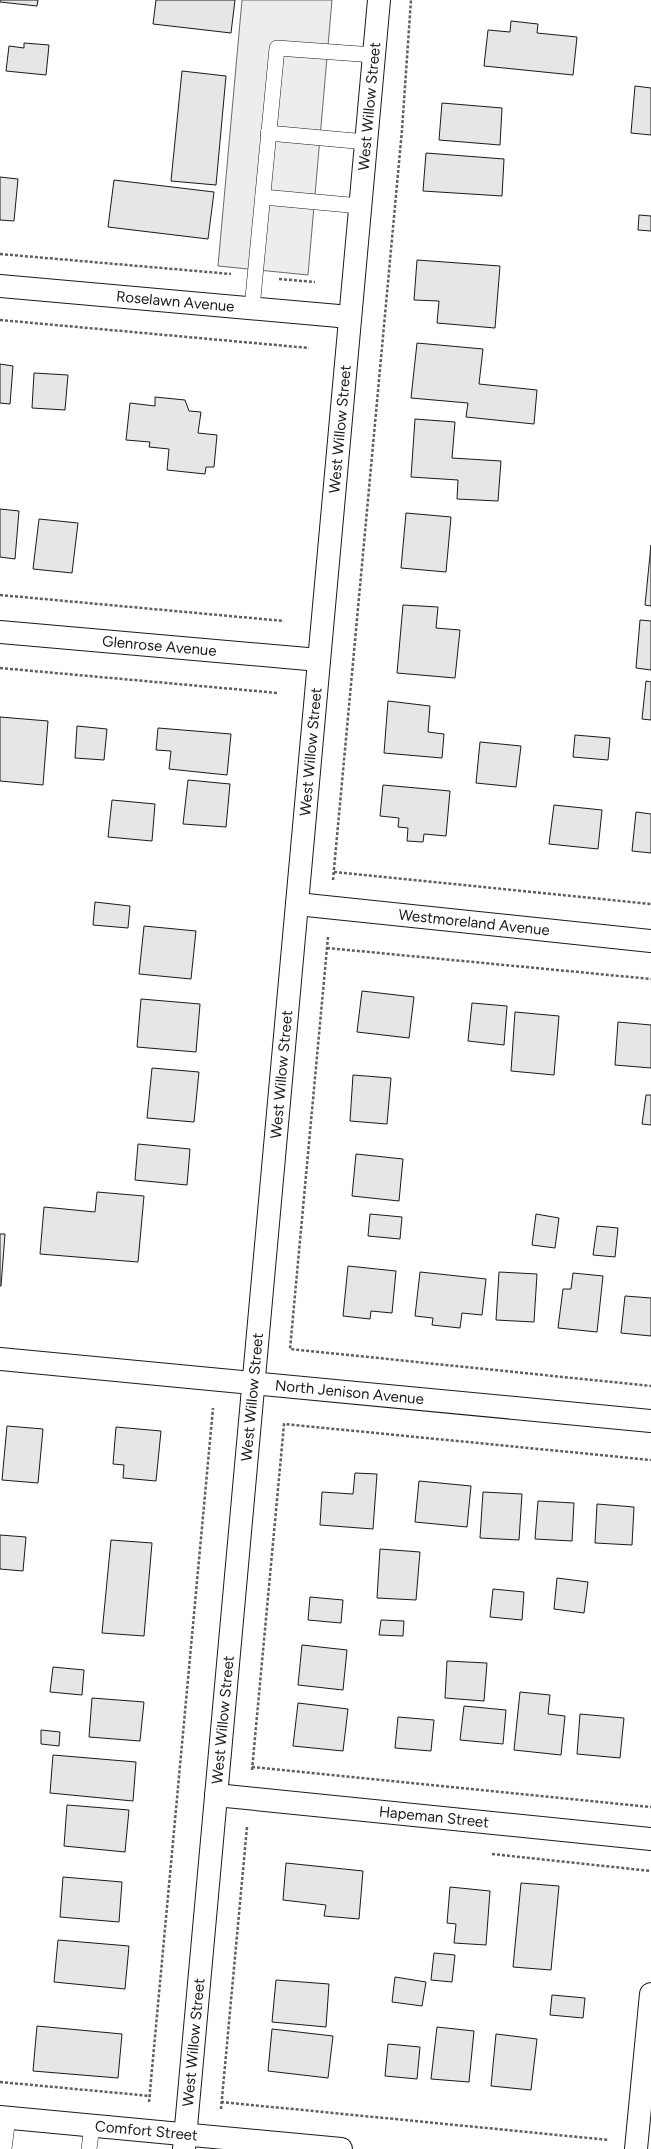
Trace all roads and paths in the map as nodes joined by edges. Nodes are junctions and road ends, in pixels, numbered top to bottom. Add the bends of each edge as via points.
1 (379, 0) edge
2 (411, 0) edge
3 (374, 55) junction
4 (268, 134) junction
5 (366, 142) junction
6 (263, 197) junction
7 (360, 206) junction
8 (0, 254) edge
9 (255, 276) junction
10 (315, 282) dead end
11 (0, 286) edge
12 (252, 308) junction
13 (350, 317) junction
14 (0, 320) edge
15 (309, 348) dead end
16 (0, 596) edge
17 (284, 621) dead end
18 (0, 632) edge
19 (319, 660) junction
20 (0, 668) edge
21 (278, 693) dead end
22 (334, 872) junction
23 (297, 904) junction
24 (651, 904) edge
25 (330, 908) junction
26 (651, 941) edge
27 (327, 948) junction
28 (651, 979) edge
29 (0, 1359) edge
30 (253, 1382) junction
31 (651, 1386) edge
32 (213, 1407) dead end
33 (651, 1420) edge
34 (284, 1424) dead end
35 (651, 1460) edge
36 (252, 1767) dead end
37 (216, 1795) junction
38 (651, 1808) edge
39 (651, 1839) edge
40 (651, 1994) edge
41 (0, 2082) edge
42 (151, 2096) junction
43 (222, 2102) dead end
44 (4, 2117) edge
45 (92, 2126) junction
46 (142, 2130) junction
47 (185, 2142) edge
48 (636, 2146) edge
49 (4, 2149) edge
50 (89, 2149) edge
51 (341, 2149) edge

1 - 3 street, West Willow Street
2 - 22 path via 402,130
3 - 4 lane via 277,48
3 - 5 street, West Willow Street
4 - 5 lane
4 - 6 lane
5 - 7 street, West Willow Street
6 - 7 lane
6 - 9 lane
7 - 13 street, West Willow Street
8 - 9 path
9 - 10 path
9 - 12 lane
11 - 12 street, Roselawn Avenue
12 - 13 street, Roselawn Avenue
13 - 19 street, West Willow Street
14 - 15 path
16 - 17 path
18 - 19 street, Glenrose Avenue
19 - 23 street, West Willow Street
20 - 21 path
22 - 24 path
22 - 25 path
23 - 25 street, Westmoreland Avenue
23 - 30 street, West Willow Street
25 - 26 street, Westmoreland Avenue
25 - 27 path
27 - 28 path
27 - 31 path via 290,1349
29 - 30 street, North Jenison Avenue
30 - 33 street, North Jenison Avenue
30 - 37 street, West Willow Street
32 - 42 path
34 - 35 path
36 - 38 path
37 - 39 street, Hapeman Street
37 - 47 street, West Willow Street
40 - 48 street
41 - 42 path
42 - 46 path
43 - 48 path
44 - 45 street, Comfort Street
44 - 49 lane
45 - 46 street, Comfort Street
45 - 50 lane
46 - 47 street, Comfort Street
47 - 51 street, Comfort Street

